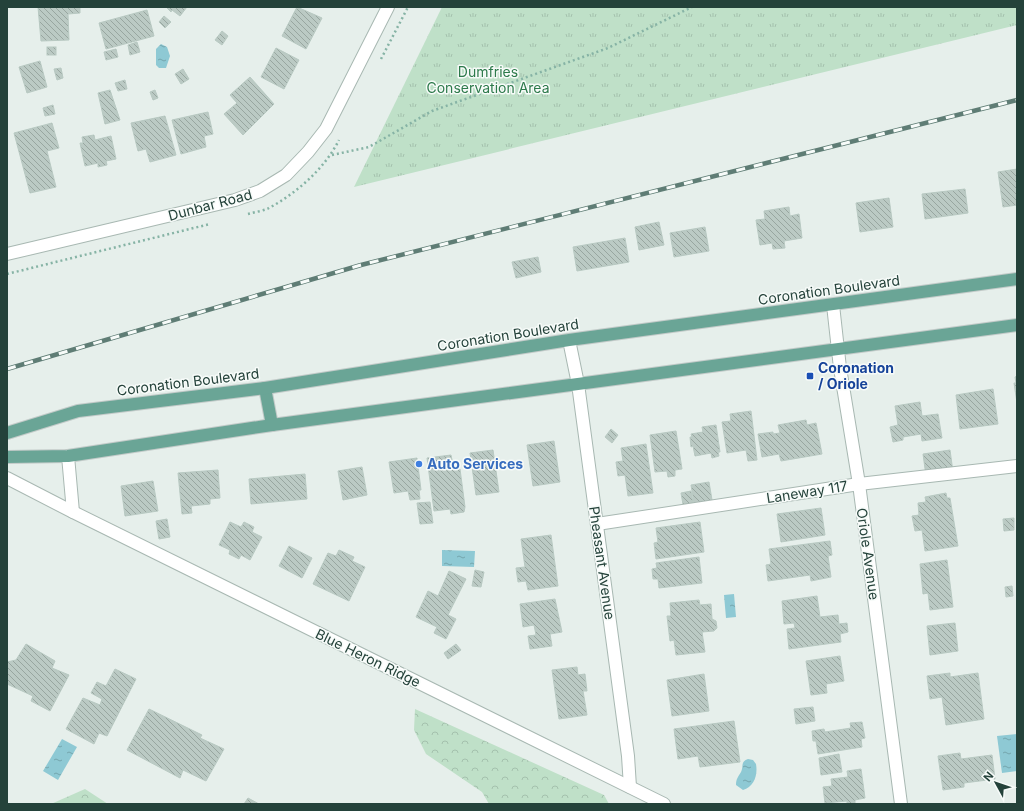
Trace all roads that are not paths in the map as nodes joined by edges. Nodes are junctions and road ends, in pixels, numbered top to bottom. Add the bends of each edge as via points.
1 (388, 7) edge
2 (7, 254) edge
3 (1017, 279) edge
4 (834, 305) junction
5 (1017, 325) edge
6 (569, 340) junction
7 (837, 349) junction
8 (578, 384) junction
9 (265, 388) junction
10 (272, 425) junction
11 (7, 433) edge
12 (68, 456) junction
13 (7, 457) edge
14 (1017, 466) edge
15 (7, 478) edge
16 (859, 484) junction
17 (73, 512) junction
18 (597, 524) junction
19 (630, 787) junction
20 (664, 804) edge
21 (901, 804) edge

1 - 2 street, Dunbar Road via 326,129 286,175 260,191 235,200
3 - 4 main road, Coronation Boulevard
4 - 6 main road, Coronation Boulevard
4 - 7 street, Oriole Avenue
5 - 7 main road
6 - 8 street, Pheasant Avenue
6 - 9 main road, Coronation Boulevard
7 - 8 main road
7 - 16 street, Oriole Avenue
8 - 10 main road
8 - 18 street, Pheasant Avenue
9 - 10 main road
9 - 11 main road, Coronation Boulevard via 78,411
10 - 12 main road
12 - 13 main road
12 - 17 street
14 - 16 street, Laneway 117
15 - 17 street, Blue Heron Ridge
16 - 18 street, Laneway 117
16 - 21 street, Oriole Avenue
17 - 19 street, Blue Heron Ridge
18 - 19 street, Pheasant Avenue
19 - 20 street, Blue Heron Ridge

